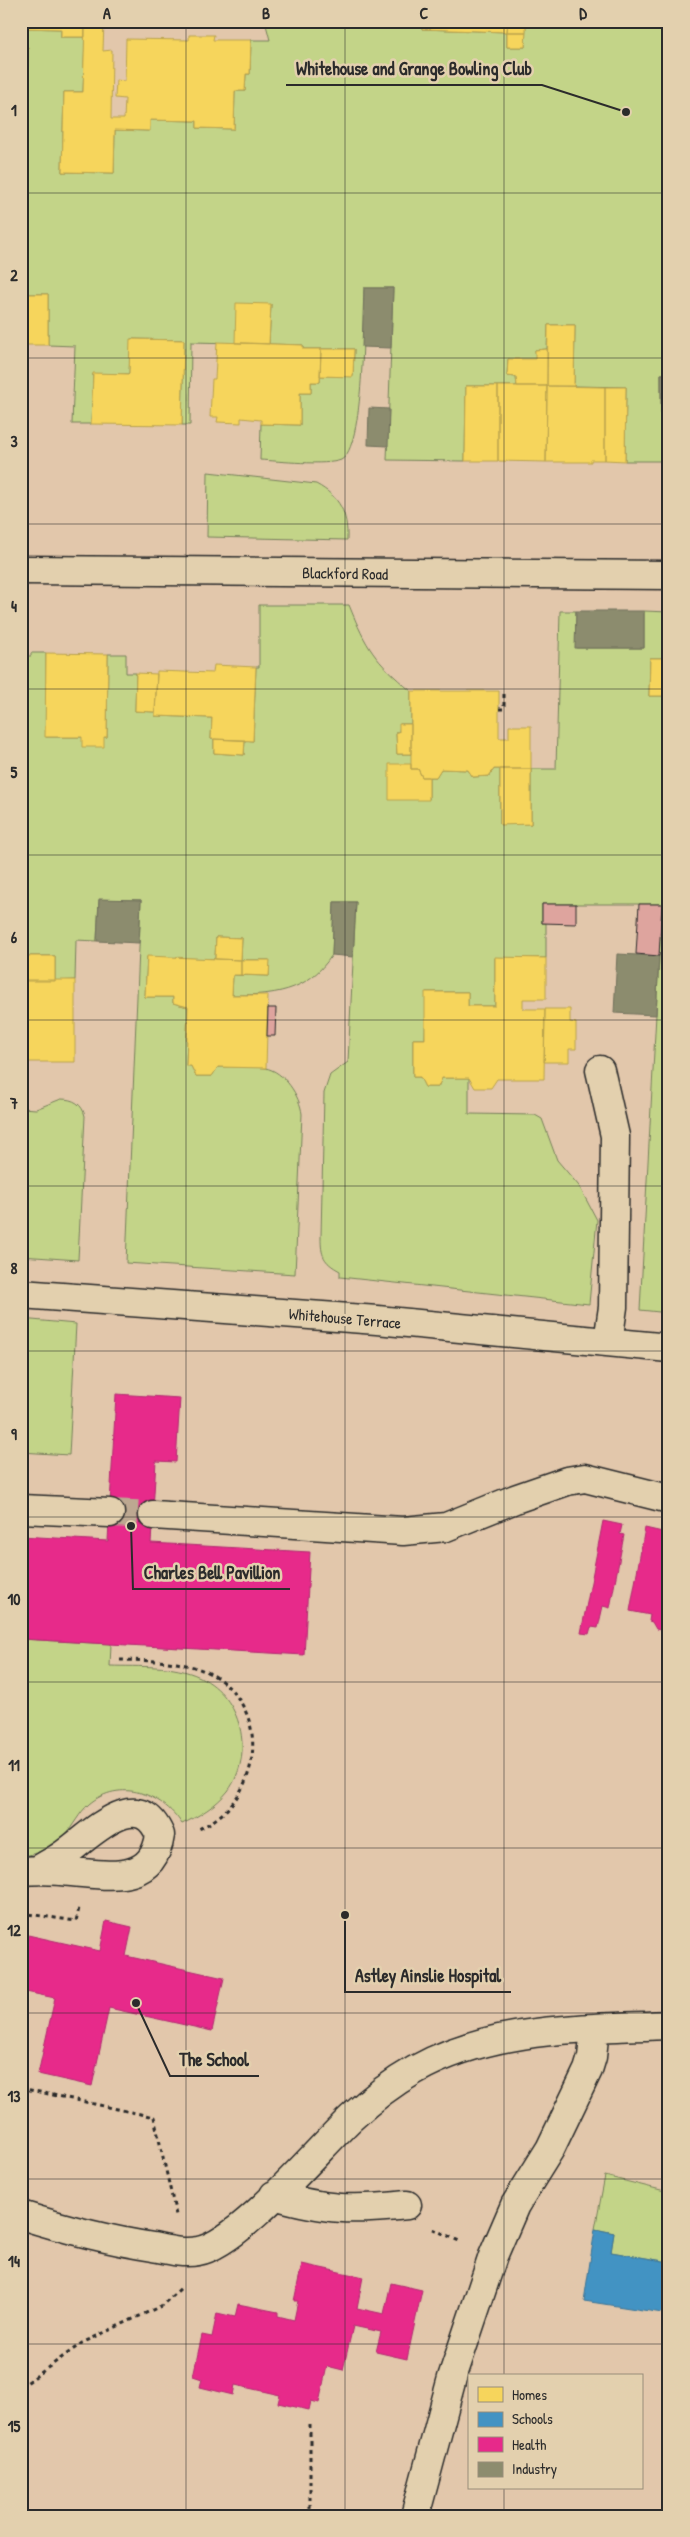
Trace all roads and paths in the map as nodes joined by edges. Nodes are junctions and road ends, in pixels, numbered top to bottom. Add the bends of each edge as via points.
1 (21, 570) edge
2 (669, 575) edge
3 (504, 690) dead end
4 (499, 709) dead end
5 (600, 1070) dead end
6 (21, 1294) edge
7 (608, 1342) junction
8 (669, 1348) edge
9 (669, 1499) edge
10 (21, 1509) edge
11 (110, 1513) tunnel mouth
12 (152, 1515) tunnel mouth
13 (120, 1660) dead end
14 (160, 1835) junction
15 (29, 1870) edge
16 (669, 2025) edge
17 (595, 2028) junction
18 (21, 2088) edge
19 (274, 2195) junction
20 (407, 2205) joint
21 (21, 2215) edge
22 (185, 2252) junction
23 (493, 2256) junction
24 (21, 2387) edge
25 (310, 2423) dead end
26 (310, 2516) edge
27 (416, 2516) edge

1 - 2 street, Blackford Road
3 - 4 path via 504,709
5 - 7 street via 615,1136 613,1307
6 - 7 street, Whitehouse Terrace via 377,1320
7 - 8 street, Whitehouse Terrace
9 - 12 street via 585,1478 515,1499 446,1527 403,1531
10 - 11 street
13 - 14 path via 188,1664 210,1674 234,1694 249,1719 253,1734 254,1754 249,1773 232,1804 205,1826
14 - 15 street via 151,1859 128,1874 110,1876
14 - 15 street via 142,1815 126,1813 105,1822 64,1855
16 - 17 street
17 - 19 street via 497,2038 467,2047 415,2070 351,2117
17 - 23 street via 588,2070 550,2149 515,2205
18 - 22 path via 154,2117
19 - 20 street via 329,2209
19 - 22 street via 217,2244
20 - 23 path via 428,2225
21 - 22 street via 120,2242
22 - 24 path via 187,2277 184,2285 161,2306 82,2343
23 - 27 street via 452,2378
25 - 26 path

